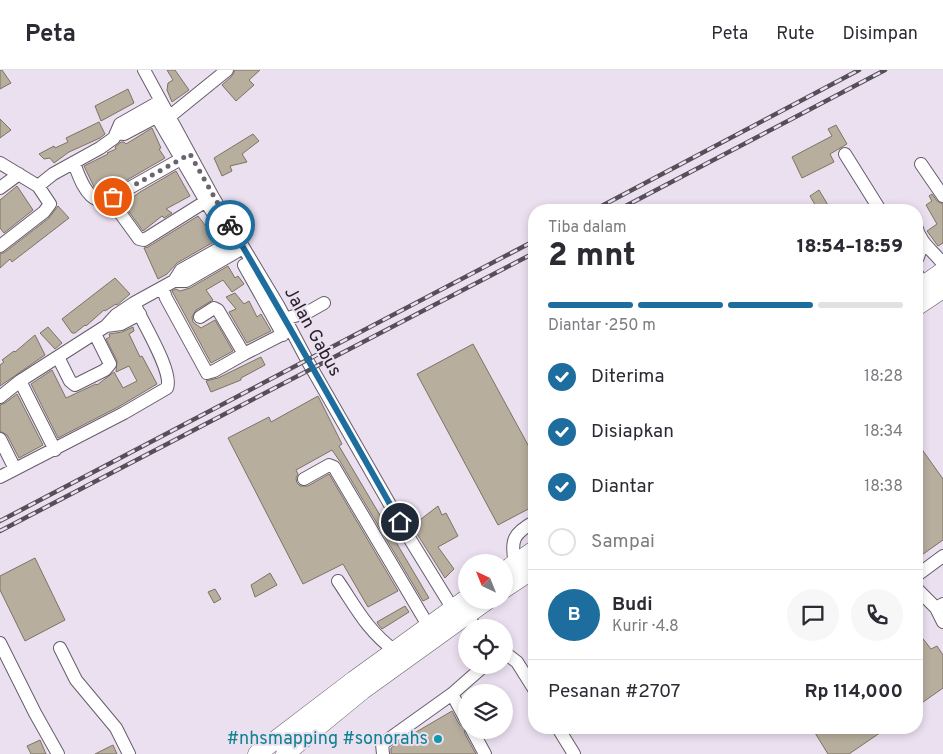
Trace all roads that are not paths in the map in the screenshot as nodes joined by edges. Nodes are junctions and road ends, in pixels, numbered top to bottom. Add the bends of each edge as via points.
1 (144, 70) edge
2 (227, 70) edge
3 (155, 108) junction
4 (169, 117) junction
5 (844, 154) dead end
6 (186, 157) junction
7 (0, 163) edge
8 (74, 163) junction
9 (921, 164) dead end
10 (19, 174) junction
11 (45, 180) junction
12 (0, 188) edge
13 (943, 196) edge
14 (110, 199) junction
15 (209, 199) junction
16 (876, 204) edge
17 (923, 241) edge
18 (237, 245) junction
19 (0, 246) edge
20 (943, 264) edge
21 (943, 271) edge
22 (926, 287) edge
23 (162, 289) junction
24 (324, 303) dead end
25 (137, 309) junction
26 (200, 317) dead end
27 (287, 328) junction
28 (95, 334) junction
29 (244, 354) junction
30 (58, 356) junction
31 (20, 382) junction
32 (0, 397) edge
33 (0, 439) edge
34 (55, 450) junction
35 (15, 469) junction
36 (0, 477) edge
37 (304, 479) dead end
38 (528, 526) edge
39 (511, 554) edge
40 (528, 554) edge
41 (943, 556) edge
42 (513, 565) edge
43 (923, 571) edge
44 (528, 573) edge
45 (338, 581) dead end
46 (513, 583) edge
47 (923, 593) edge
48 (939, 606) edge
49 (464, 614) edge
50 (943, 622) edge
51 (429, 627) junction
52 (0, 643) edge
53 (60, 648) dead end
54 (395, 651) junction
55 (513, 660) edge
56 (475, 674) edge
57 (528, 680) edge
58 (359, 685) junction
59 (452, 694) junction
60 (337, 702) junction
61 (458, 705) edge
62 (562, 734) edge
63 (477, 739) edge
64 (58, 754) edge
65 (129, 754) edge
66 (257, 754) edge
67 (285, 754) edge
68 (383, 754) edge
69 (485, 754) edge
70 (574, 754) edge

1 - 3 street
2 - 4 street
3 - 4 street
3 - 6 street
3 - 8 street via 124,134 116,133 114,138
4 - 6 street
5 - 16 street
6 - 14 street
6 - 15 street, Jalan Gabus
7 - 10 street
8 - 11 street
8 - 14 street via 94,198 100,201
9 - 13 street
10 - 11 street
10 - 12 street
11 - 19 street via 49,208
14 - 15 street via 139,239 144,240
15 - 18 street, Jalan Gabus
17 - 20 street
18 - 23 street via 186,280 174,281
18 - 27 street, Jalan Gabus
21 - 22 highway
23 - 25 street via 148,296
23 - 29 street via 207,373
24 - 27 street
25 - 28 street via 116,315
25 - 34 street via 159,353 169,380 167,388
26 - 29 street via 214,308 218,310
27 - 29 street
27 - 49 street, Jalan Gabus via 408,536
28 - 30 street
28 - 30 street via 110,364 105,370 75,385
30 - 31 street
31 - 32 street
31 - 34 street
33 - 35 street
34 - 35 street
35 - 36 street
37 - 51 street via 328,465 334,467
38 - 39 street via 515,538
40 - 42 highway
41 - 43 street
44 - 46 highway
45 - 54 street via 368,627
47 - 48 street
48 - 50 street
49 - 51 highway
49 - 58 highway
51 - 54 highway
52 - 64 street
53 - 65 street via 76,680 116,728
54 - 58 highway
55 - 57 street
56 - 59 street
58 - 60 highway
59 - 61 street
59 - 68 street via 382,744
60 - 66 highway
60 - 67 highway
62 - 70 street
63 - 69 street

